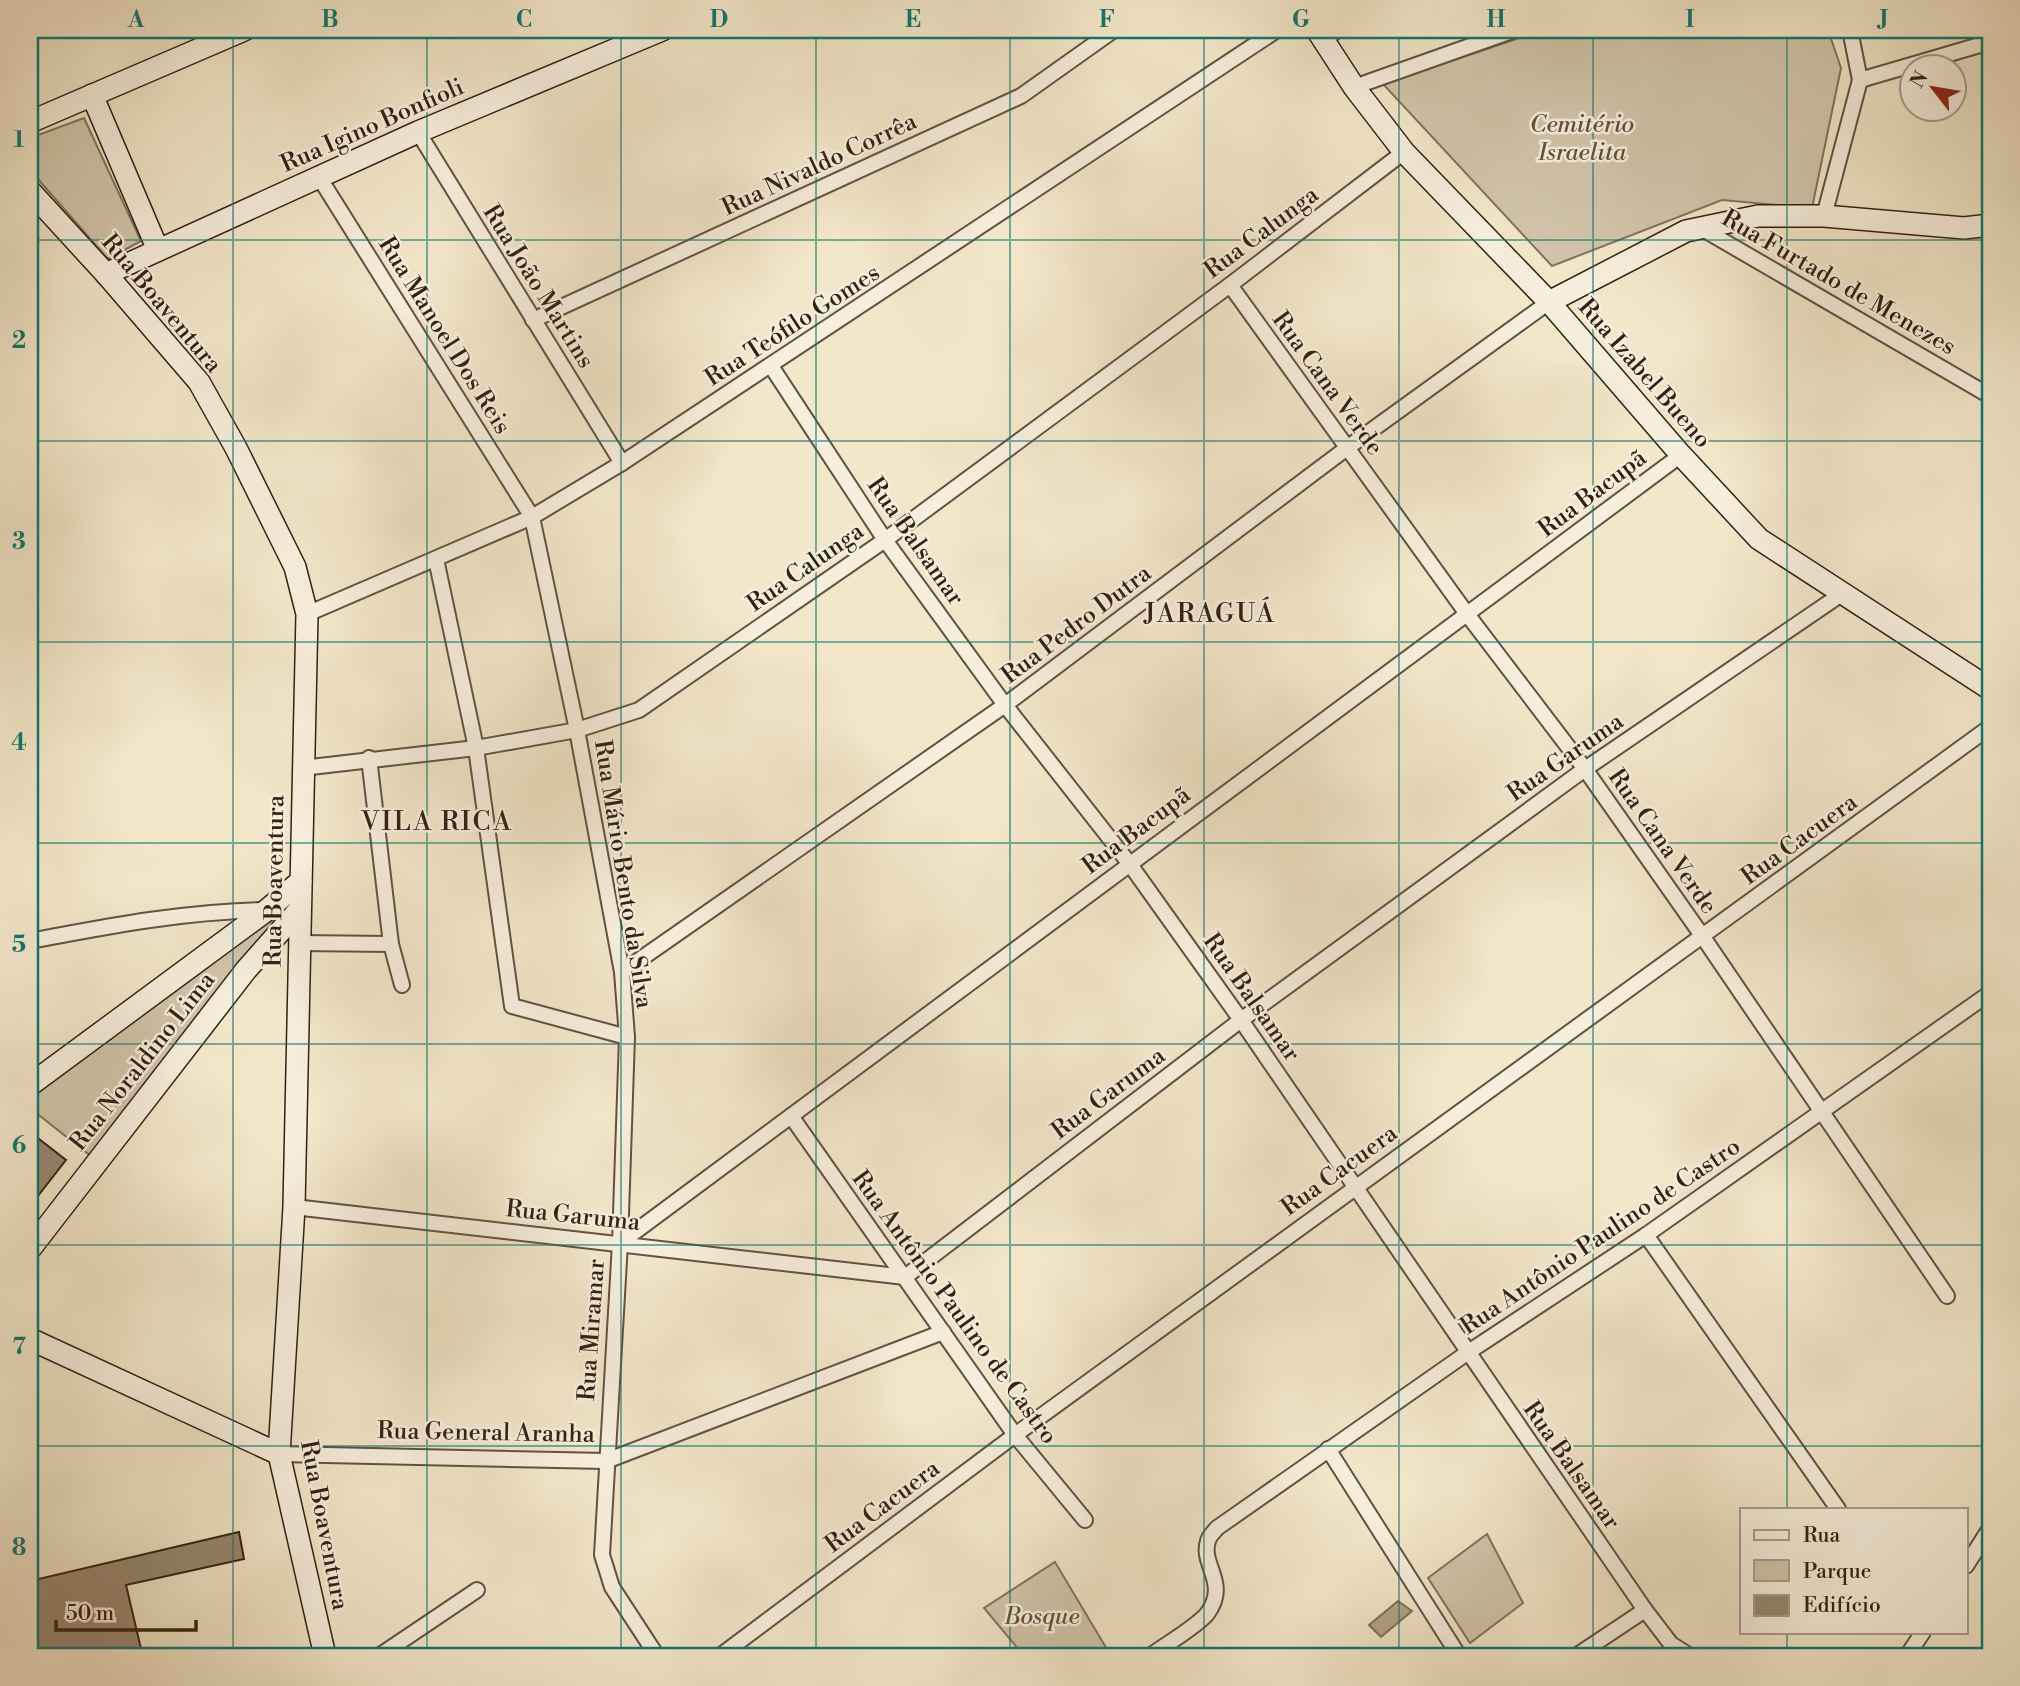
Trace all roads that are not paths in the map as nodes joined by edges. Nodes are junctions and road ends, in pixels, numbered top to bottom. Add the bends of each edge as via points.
1 (244, 30) edge
2 (662, 30) edge
3 (1114, 30) edge
4 (1277, 30) edge
5 (1515, 30) edge
6 (1850, 30) edge
7 (1326, 34) edge
8 (1990, 42) edge
9 (1860, 80) junction
10 (1354, 88) junction
11 (92, 95) junction
12 (30, 122) edge
13 (418, 132) junction
14 (1404, 152) junction
15 (319, 177) junction
16 (30, 191) edge
17 (1824, 216) junction
18 (1990, 225) edge
19 (1701, 228) junction
20 (158, 250) junction
21 (106, 274) junction
22 (1230, 285) junction
23 (1549, 302) junction
24 (533, 320) junction
25 (771, 366) junction
26 (1990, 396) edge
27 (1347, 448) junction
28 (1681, 455) junction
29 (622, 463) junction
30 (531, 517) junction
31 (885, 540) junction
32 (436, 559) junction
33 (1843, 593) junction
34 (307, 614) junction
35 (1467, 614) junction
36 (1990, 689) edge
37 (1005, 705) junction
38 (1990, 727) edge
39 (577, 730) junction
40 (476, 748) junction
41 (369, 758) junction
42 (302, 768) junction
43 (1585, 769) junction
44 (1129, 863) junction
45 (301, 881) junction
46 (300, 909) junction
47 (267, 910) junction
48 (1703, 937) junction
49 (30, 941) edge
50 (299, 943) junction
51 (391, 944) junction
52 (622, 972) junction
53 (402, 985) dead end
54 (1990, 993) edge
55 (1241, 1020) junction
56 (627, 1037) junction
57 (30, 1085) edge
58 (1821, 1113) junction
59 (792, 1116) junction
60 (1354, 1187) junction
61 (293, 1207) junction
62 (1646, 1235) junction
63 (620, 1243) junction
64 (30, 1249) edge
65 (905, 1277) junction
66 (1947, 1296) dead end
67 (943, 1332) junction
68 (30, 1339) edge
69 (1467, 1353) junction
70 (1015, 1434) junction
71 (1328, 1448) junction
72 (279, 1454) junction
73 (606, 1461) junction
74 (1837, 1508) edge
75 (1085, 1520) dead end
76 (1990, 1528) edge
77 (1968, 1563) edge
78 (477, 1590) dead end
79 (1645, 1610) junction
80 (1922, 1634) edge
81 (323, 1655) edge
82 (379, 1656) edge
83 (657, 1656) edge
84 (720, 1656) edge
85 (1150, 1656) edge
86 (1459, 1656) edge
87 (1576, 1656) edge
88 (1690, 1656) edge
89 (1907, 1656) edge

1 - 11 street
2 - 13 street, Rua Igino Bonfioli
3 - 24 street, Rua Nivaldo Corrêa via 1021,96
4 - 25 street, Rua Teófilo Gomes
5 - 10 street
6 - 9 street
7 - 10 street, Rua Izabel Bueno
8 - 9 street
9 - 17 street
10 - 14 street, Rua Izabel Bueno
11 - 12 street
11 - 20 street
13 - 15 street, Rua Igino Bonfioli
13 - 24 street, Rua João Martins
14 - 22 street, Rua Calunga
14 - 23 street, Rua Izabel Bueno
15 - 20 street, Rua Igino Bonfioli
15 - 30 street, Rua Manoel Dos Reis
16 - 21 street, Rua Boaventura
17 - 18 street via 1964,228
17 - 19 street via 1758,216
19 - 23 street via 1686,231
19 - 26 street, Rua Furtado de Menezes
20 - 21 street, Rua Igino Bonfioli
21 - 34 street, Rua Boaventura via 199,383 295,567
22 - 27 street, Rua Cana Verde
22 - 31 street, Rua Calunga
23 - 27 street, Rua Pedro Dutra
23 - 28 street, Rua Izabel Bueno
24 - 29 street, Rua João Martins
25 - 29 street, Rua Teófilo Gomes
25 - 31 street, Rua Balsamar
27 - 35 street, Rua Cana Verde
27 - 37 street, Rua Pedro Dutra
28 - 33 street, Rua Izabel Bueno via 1759,539
28 - 35 street, Rua Bacupã
29 - 30 street, Rua Teófilo Gomes
30 - 32 street, Rua Teófilo Gomes
30 - 39 street, Rua Mário Bento da Silva
31 - 37 street, Rua Balsamar
31 - 39 street, Rua Calunga via 639,710
32 - 34 street, Rua Teófilo Gomes
32 - 40 street
33 - 36 street, Rua Izabel Bueno
33 - 43 street, Rua Garuma
34 - 42 street, Rua Boaventura
35 - 43 street, Rua Cana Verde
35 - 44 street, Rua Bacupã
37 - 44 street, Rua Balsamar
37 - 52 street, Rua Pedro Dutra
38 - 48 street, Rua Cacuera
39 - 40 street, Rua Calunga
39 - 52 street, Rua Mário Bento da Silva
40 - 41 street, Rua Calunga
40 - 56 street via 512,1006
41 - 42 street, Rua Calunga
41 - 51 street
42 - 45 street, Rua Boaventura
43 - 48 street, Rua Cana Verde
43 - 55 street, Rua Garuma
44 - 55 street, Rua Balsamar
44 - 59 street, Rua Bacupã
45 - 46 street, Rua Boaventura
45 - 47 street
46 - 47 street
46 - 50 street, Rua Boaventura
46 - 64 street, Rua Noraldino Lima via 246,970
47 - 49 street via 150,919
47 - 57 street
48 - 58 street, Rua Cana Verde
48 - 60 street, Rua Cacuera
50 - 51 street
50 - 61 street, Rua Boaventura
51 - 53 street
52 - 56 street, Rua Mário Bento da Silva
54 - 58 street, Rua Antônio Paulino de Castro
55 - 60 street, Rua Balsamar
55 - 65 street, Rua Garuma
56 - 63 street, Rua Mário Bento da Silva
58 - 62 street, Rua Antônio Paulino de Castro
58 - 66 street, Rua Cana Verde
59 - 63 street, Rua Bacupã
59 - 65 street, Rua Antônio Paulino de Castro
60 - 69 street, Rua Balsamar
60 - 70 street, Rua Cacuera
61 - 63 street, Rua Garuma
61 - 72 street, Rua Boaventura
62 - 69 street, Rua Antônio Paulino de Castro
62 - 74 street
63 - 65 street, Rua Garuma
63 - 73 street, Rua Miramar
65 - 67 street, Rua Antônio Paulino de Castro
67 - 70 street, Rua Antônio Paulino de Castro
67 - 73 street, Rua General Aranha
68 - 72 street, Rua General Aranha
69 - 71 street, Rua Antônio Paulino de Castro
69 - 79 street, Rua Balsamar
70 - 75 street, Rua Antônio Paulino de Castro
70 - 84 street, Rua Cacuera
71 - 85 street, Rua Antônio Paulino de Castro via 1217,1528 1208,1540 1207,1552 1216,1580 1215,1597 1206,1614
71 - 86 street
72 - 73 street, Rua General Aranha
72 - 81 street, Rua Boaventura
73 - 83 street, Rua Miramar via 602,1555 612,1587
76 - 77 street
78 - 82 street
79 - 87 street
79 - 88 street, Rua Balsamar via 1671,1644
80 - 89 street

